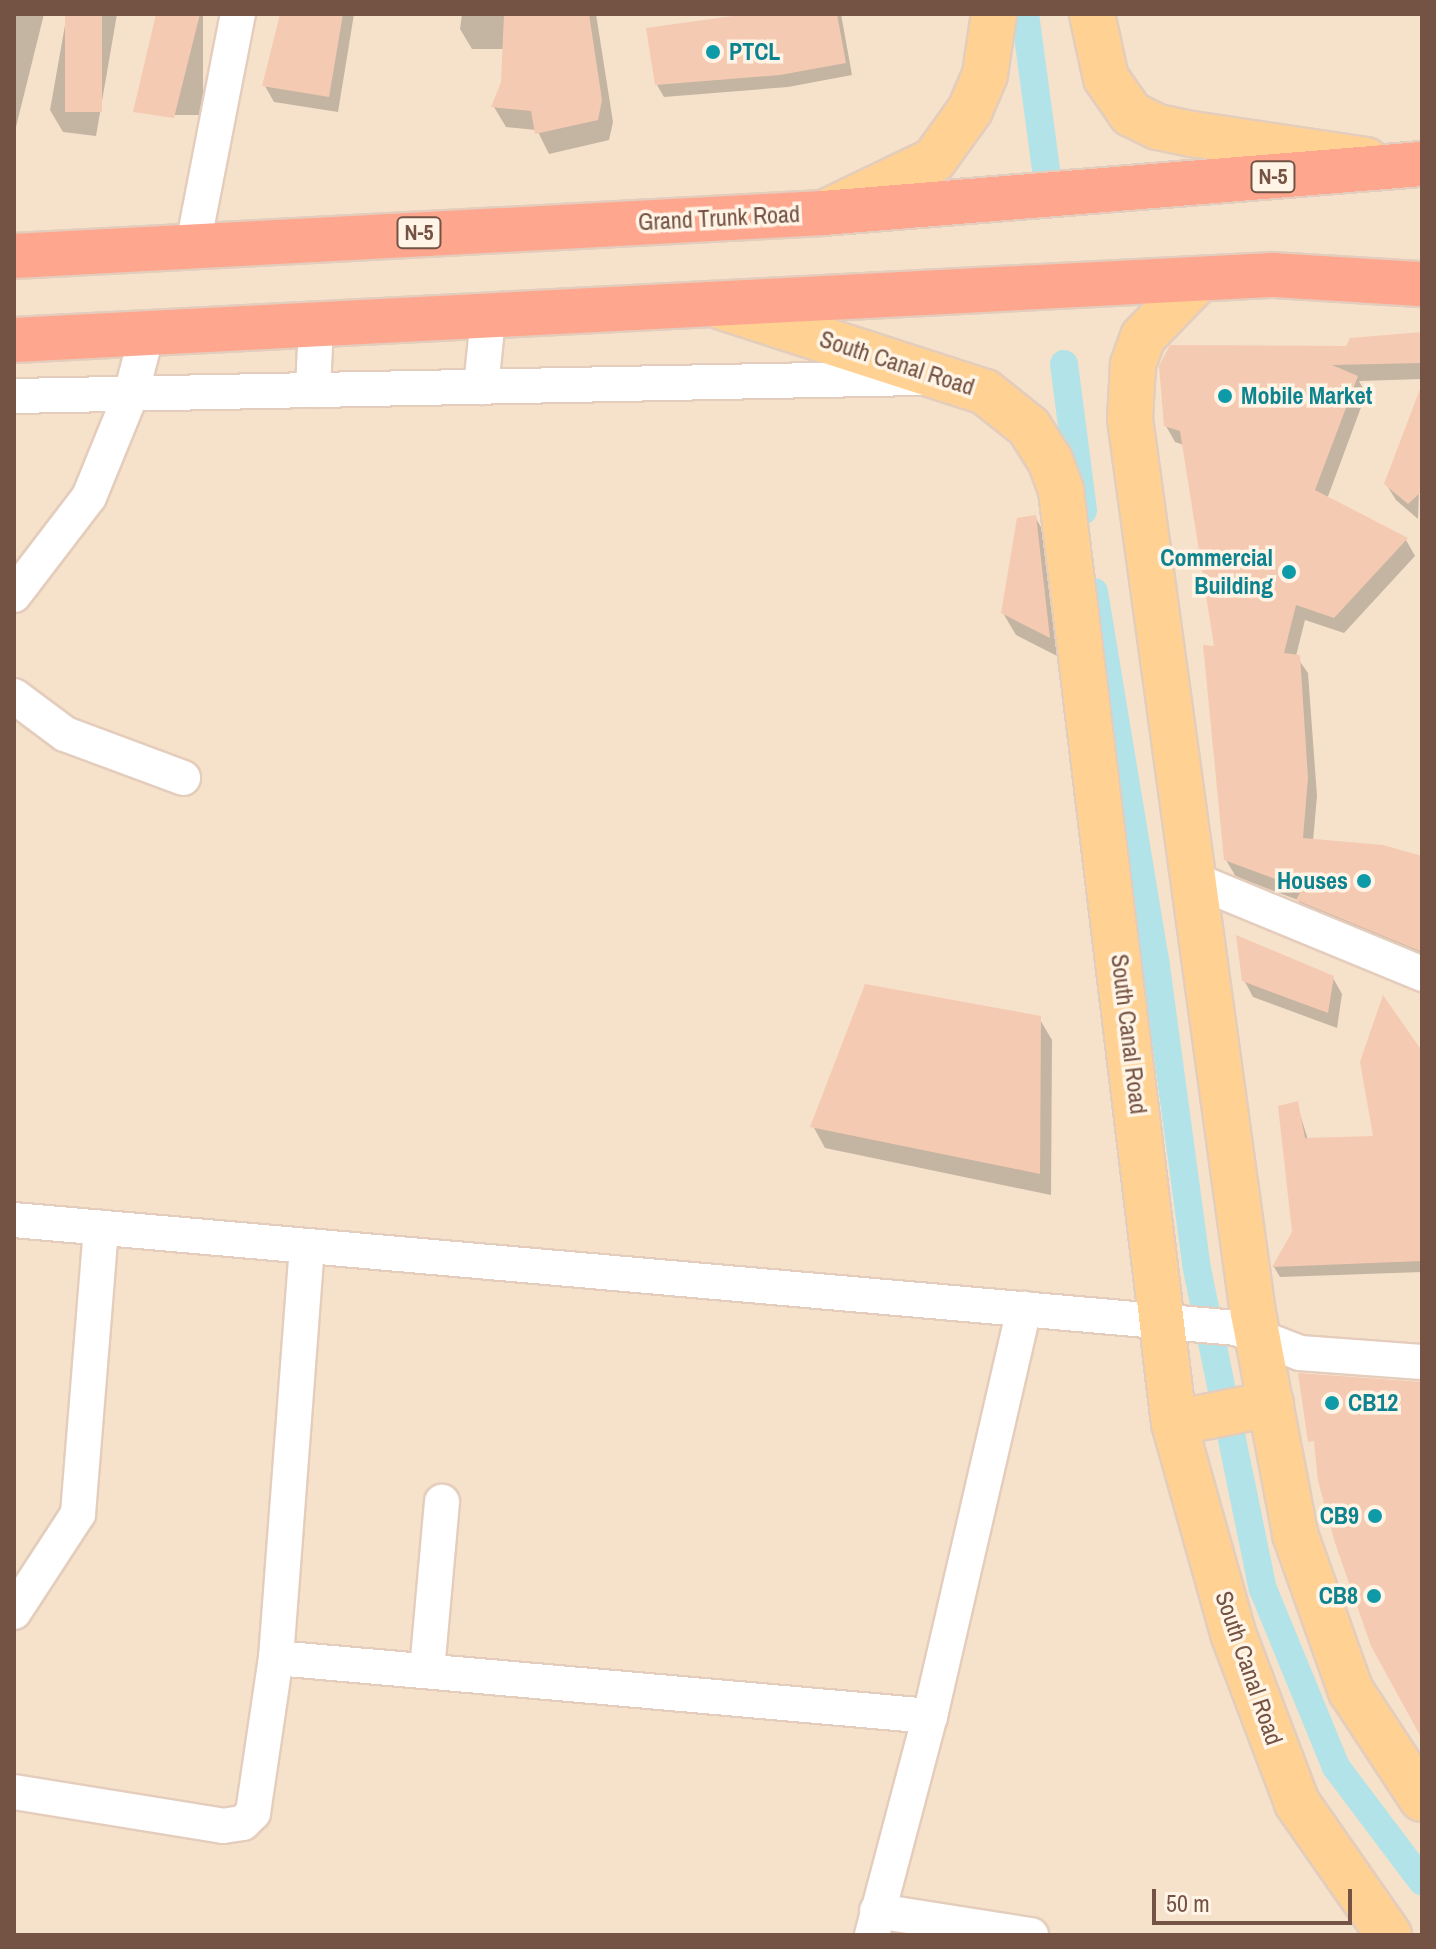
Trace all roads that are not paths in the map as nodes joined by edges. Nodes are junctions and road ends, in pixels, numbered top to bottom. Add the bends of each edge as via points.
1 (238, 14) edge
2 (994, 14) edge
3 (1092, 14) edge
4 (1414, 165) edge
5 (823, 213) junction
6 (193, 245) junction
7 (14, 256) edge
8 (1422, 284) edge
9 (1183, 294) junction
10 (722, 307) junction
11 (488, 318) junction
12 (316, 324) junction
13 (148, 329) junction
14 (14, 340) edge
15 (949, 378) junction
16 (481, 387) junction
17 (313, 390) junction
18 (131, 394) junction
19 (14, 396) edge
20 (14, 595) edge
21 (14, 696) edge
22 (183, 778) dead end
23 (1192, 879) junction
24 (1422, 974) edge
25 (14, 1220) edge
26 (101, 1228) junction
27 (307, 1247) junction
28 (1024, 1309) junction
29 (1164, 1323) junction
30 (1246, 1331) junction
31 (1422, 1362) edge
32 (1268, 1405) junction
33 (1177, 1423) junction
34 (442, 1502) dead end
35 (14, 1612) edge
36 (276, 1658) junction
37 (427, 1670) junction
38 (930, 1716) junction
39 (14, 1792) edge
40 (1422, 1799) edge
41 (874, 1923) edge
42 (1031, 1935) edge
43 (1389, 1935) edge

1 - 6 street
2 - 5 main road via 985,74 970,110 934,160
3 - 4 main road via 1099,55 1116,97 1131,114 1158,127
4 - 5 highway, Grand Trunk Road / N-5
5 - 6 highway, Grand Trunk Road / N-5
6 - 7 highway, Grand Trunk Road / N-5
8 - 9 highway via 1273,275
9 - 10 highway via 1123,284
9 - 23 main road via 1143,337 1133,365 1130,419
10 - 11 highway
10 - 15 main road, South Canal Road
11 - 12 highway
11 - 16 street
12 - 13 highway
12 - 17 street
13 - 14 highway
13 - 18 street
15 - 16 street
15 - 29 main road, South Canal Road via 985,392 1029,427 1050,460 1061,491
16 - 17 street
17 - 18 street
18 - 19 street
18 - 20 street via 89,497
21 - 22 street via 65,734
23 - 24 street
23 - 30 main road
25 - 26 street
26 - 27 street
26 - 35 street via 78,1514
27 - 28 street
27 - 36 street
28 - 29 street
28 - 38 street
29 - 30 street
29 - 33 main road, South Canal Road
30 - 31 street via 1300,1353
30 - 32 main road
32 - 33 main road
32 - 40 main road via 1295,1534 1351,1691
33 - 43 main road, South Canal Road via 1234,1636 1297,1803
34 - 37 street
36 - 37 street
36 - 39 street via 259,1802 243,1823 223,1826
37 - 38 street
38 - 41 street
41 - 42 street

